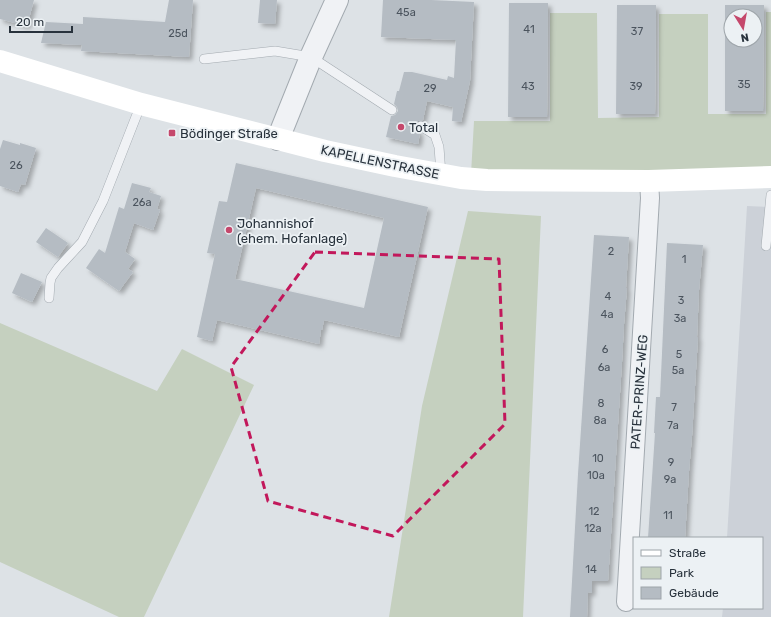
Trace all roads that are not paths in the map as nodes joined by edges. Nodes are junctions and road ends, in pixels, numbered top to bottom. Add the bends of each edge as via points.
1 (337, 0) edge
2 (311, 57) junction
3 (204, 59) dead end
4 (0, 61) edge
5 (141, 104) junction
6 (392, 110) dead end
7 (421, 126) dead end
8 (278, 139) junction
9 (441, 174) junction
10 (771, 178) edge
11 (649, 181) junction
12 (771, 195) edge
13 (766, 246) dead end
14 (49, 298) dead end
15 (626, 602) dead end

1 - 2 street
2 - 3 lane via 275,51
2 - 6 lane
2 - 8 street
4 - 5 main road, KAPELLENSTRASSE
5 - 8 main road, KAPELLENSTRASSE
5 - 14 lane via 103,200 82,242 51,278
7 - 9 lane via 435,135 439,147
8 - 9 main road, KAPELLENSTRASSE
9 - 11 main road, KAPELLENSTRASSE via 488,180
10 - 11 main road, KAPELLENSTRASSE
11 - 15 street, PATER-PRINZ-WEG
12 - 13 lane

